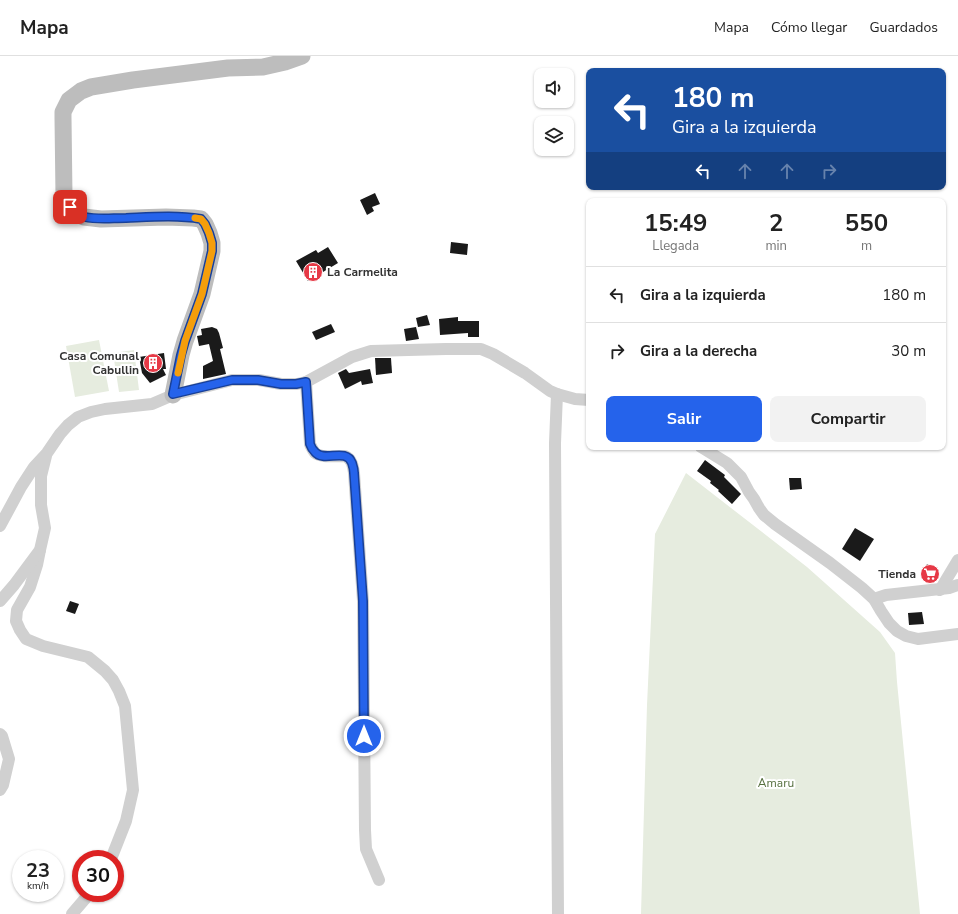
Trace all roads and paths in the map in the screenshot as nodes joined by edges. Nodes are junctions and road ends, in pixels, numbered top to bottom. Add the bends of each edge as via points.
1 (302, 56) edge
2 (306, 382) junction
3 (173, 394) junction
4 (557, 394) junction
5 (586, 400) edge
6 (706, 450) edge
7 (47, 453) junction
8 (0, 526) edge
9 (40, 550) junction
10 (958, 560) edge
11 (958, 585) edge
12 (940, 590) junction
13 (874, 599) junction
14 (0, 601) edge
15 (958, 634) edge
16 (0, 734) edge
17 (0, 790) edge
18 (115, 850) edge
19 (379, 880) dead end
20 (82, 902) edge
21 (72, 914) edge
22 (558, 914) edge

1 - 3 street via 263,66 228,68 90,87 69,100 63,112 64,196 75,213 101,219 201,219 209,233 212,251 207,276 185,341
2 - 3 street via 281,384 258,380 232,380
2 - 4 street via 352,356 371,351 481,349 507,362
2 - 19 street via 310,444 313,450 320,455 345,456 352,464 354,473 363,601 366,849
3 - 7 street via 152,404 104,409 78,418 60,434
4 - 5 street
4 - 22 street via 555,443
6 - 13 street via 727,463 741,477 764,515
7 - 8 street via 21,487
7 - 9 street via 41,476 41,505 45,528
9 - 14 street
9 - 18 street via 30,587 17,610 16,621 20,630 26,639 42,646 88,657 113,680 125,706 133,790 126,821
10 - 12 street
11 - 12 street
12 - 13 street via 886,595
13 - 15 street via 889,623 906,636 918,639
16 - 17 street via 8,759
20 - 21 street

